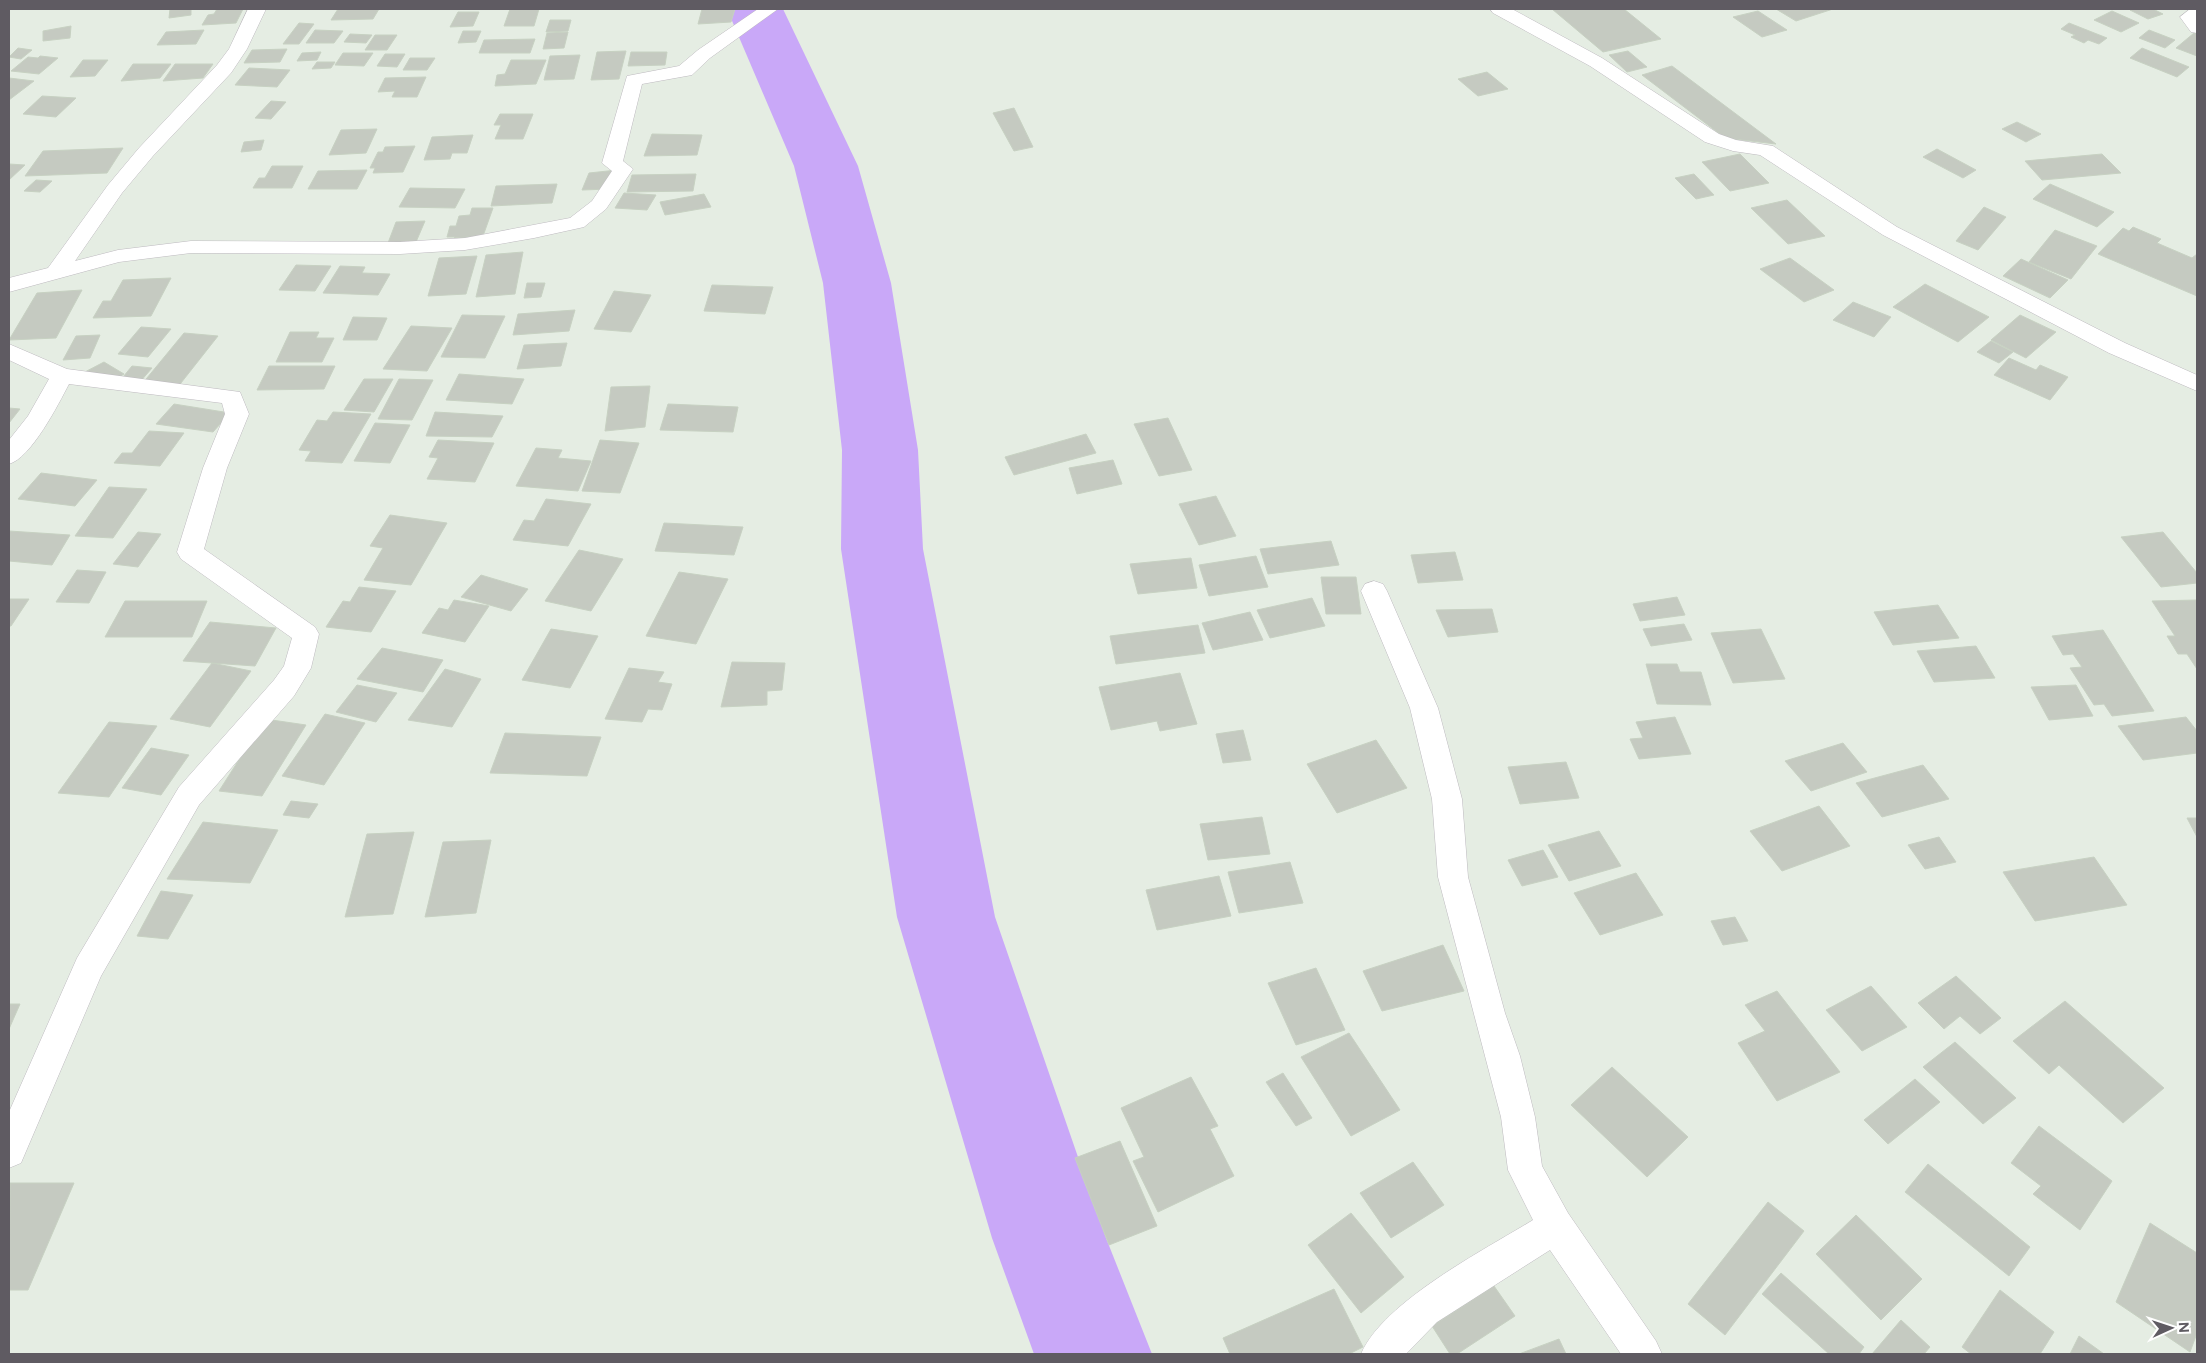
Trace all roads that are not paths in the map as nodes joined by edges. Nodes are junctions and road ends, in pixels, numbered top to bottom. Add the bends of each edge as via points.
1 (257, 9) edge
2 (769, 9) edge
3 (1499, 9) edge
4 (2197, 12) edge
5 (2197, 28) edge
6 (58, 271) junction
7 (9, 285) edge
8 (9, 352) edge
9 (62, 376) junction
10 (2197, 384) edge
11 (9, 456) edge
12 (1374, 590) dead end
13 (9, 1151) edge
14 (1555, 1226) junction
15 (1380, 1354) edge
16 (1643, 1354) edge

1 - 6 street via 238,49 224,69 115,189
2 - 6 street via 685,71 634,80 612,163 624,169 599,205 577,223 465,244 400,248 191,247 118,256
3 - 10 street via 1596,62 1712,138 1766,150 1890,231 2117,348
4 - 5 street via 2189,17
6 - 7 street
8 - 9 street
9 - 11 street via 38,420
9 - 13 street via 232,397 237,414 215,468 190,552 306,634 297,668 284,688 189,796 88,968
12 - 14 street via 1424,708 1447,799 1453,877 1518,1117 1525,1170
14 - 15 street via 1424,1309
14 - 16 street

